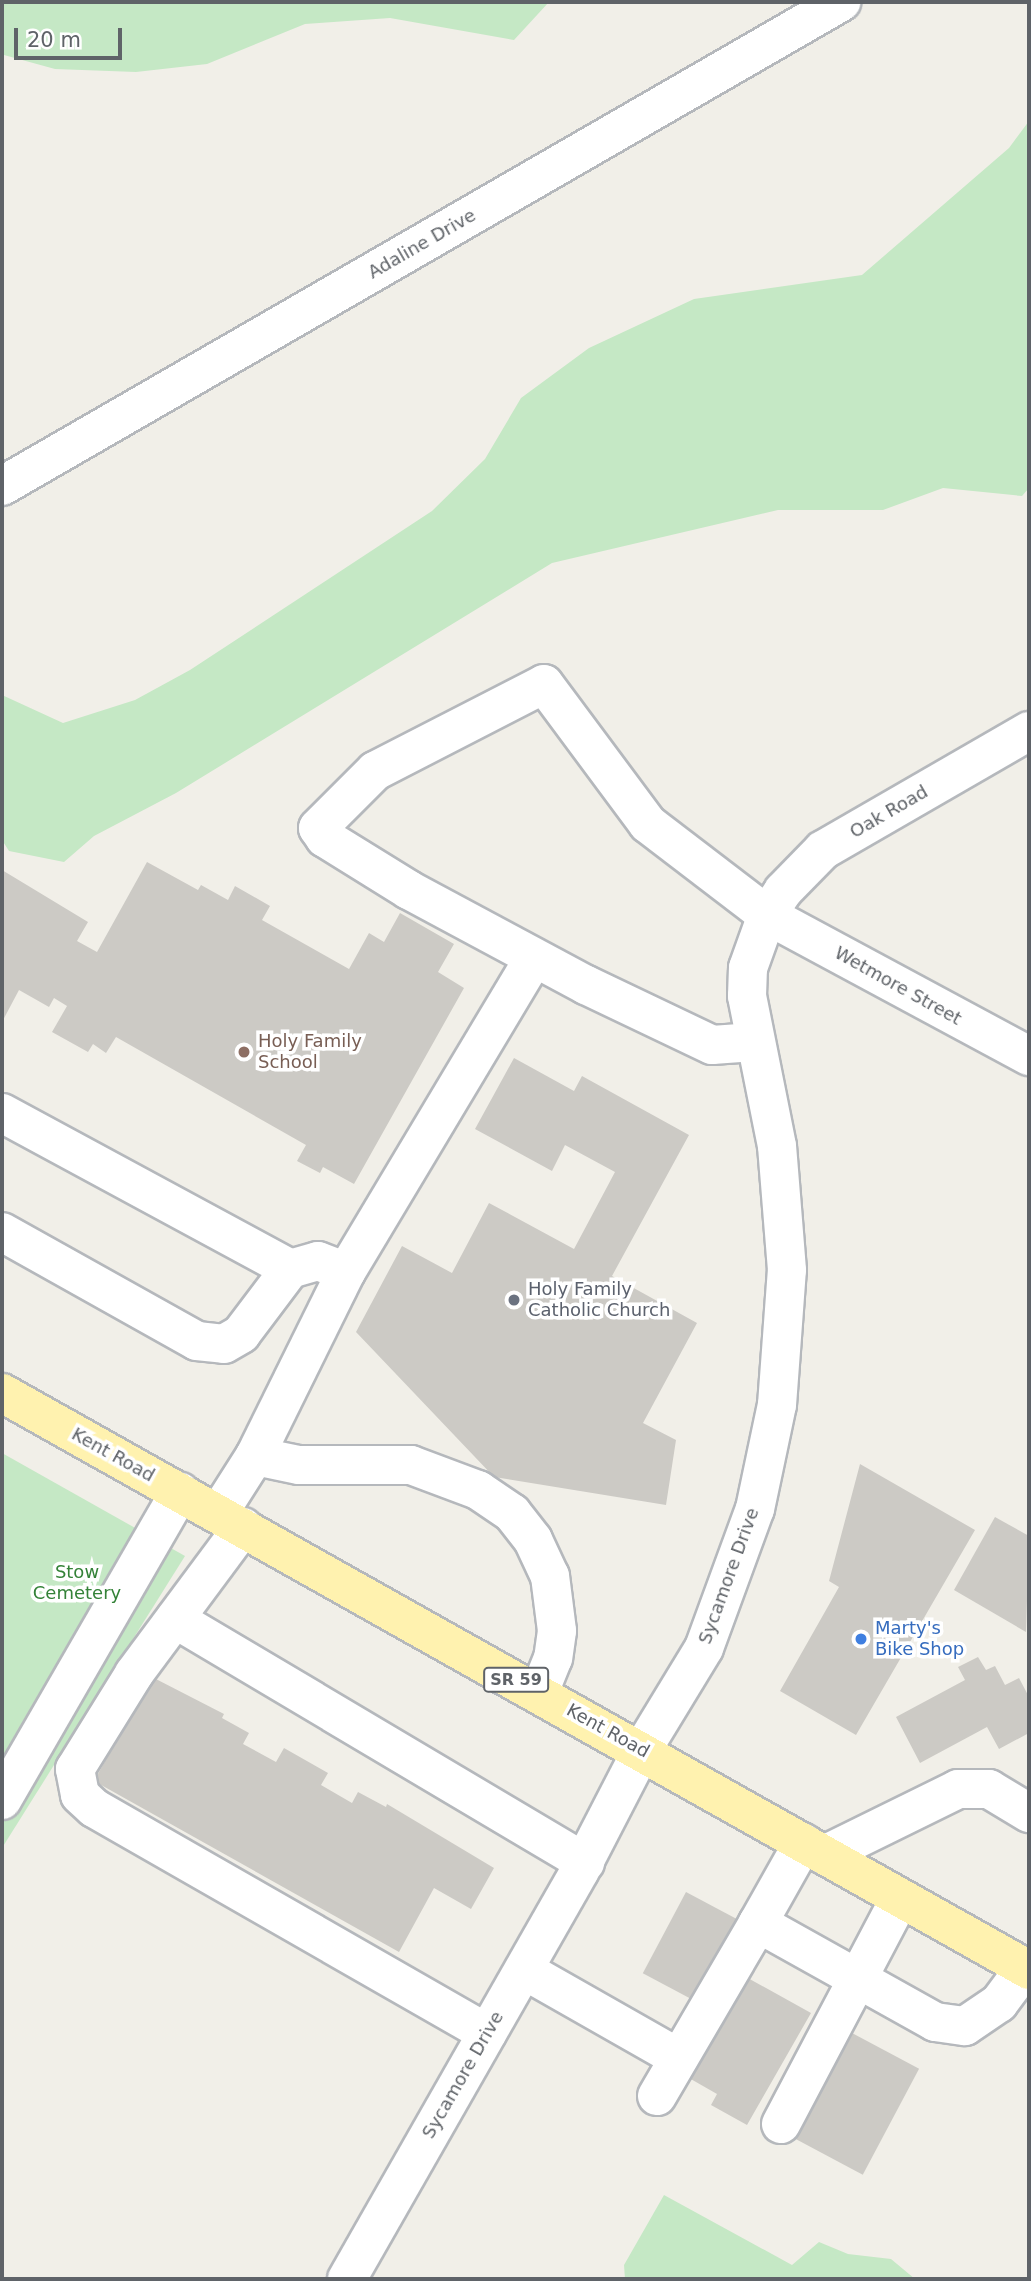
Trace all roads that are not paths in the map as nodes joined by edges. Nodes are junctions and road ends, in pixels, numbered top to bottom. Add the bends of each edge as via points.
1 (841, 2) edge
2 (2, 486) edge
3 (1029, 731) edge
4 (767, 915) junction
5 (534, 958) junction
6 (754, 1042) junction
7 (1029, 1056) edge
8 (2, 1113) edge
9 (2, 1232) edge
10 (290, 1269) junction
11 (346, 1272) junction
12 (2, 1393) edge
13 (255, 1456) junction
14 (180, 1492) junction
15 (231, 1521) junction
16 (175, 1619) junction
17 (539, 1693) junction
18 (642, 1750) junction
19 (7, 1779) edge
20 (1029, 1813) edge
21 (813, 1849) junction
22 (585, 1862) junction
23 (900, 1898) junction
24 (758, 1923) junction
25 (1027, 1969) edge
26 (524, 1970) junction
27 (859, 1979) junction
28 (488, 2032) junction
29 (678, 2058) junction
30 (657, 2096) dead end
31 (781, 2124) dead end
32 (347, 2279) edge

1 - 2 street, Adaline Drive
3 - 4 street, Oak Road via 823,850 783,891
4 - 5 street, Wetmore Street via 648,824 544,684 375,771 318,828 325,838 409,890
4 - 6 street, Sycamore Drive via 748,968
4 - 7 street, Wetmore Street
5 - 6 street via 712,1045
5 - 11 street
6 - 18 street, Sycamore Drive via 778,1146 785,1206 786,1282 777,1405 755,1508 718,1615 704,1648
8 - 10 street
9 - 10 street via 208,1343 224,1344 241,1334
10 - 11 street via 318,1261
11 - 13 street
12 - 14 main road, Kent Road / SR 59
13 - 15 street
13 - 17 street via 299,1465 411,1465 478,1490 512,1513 533,1540 550,1576 556,1631 553,1658
14 - 15 main road, Kent Road / SR 59
14 - 19 street
15 - 16 street
15 - 17 main road, Kent Road / SR 59
16 - 22 street
16 - 28 street via 134,1674 75,1769 80,1795 94,1808
17 - 18 main road, Kent Road / SR 59
18 - 21 main road, Kent Road / SR 59
18 - 22 street, Sycamore Drive
20 - 21 street via 989,1789 958,1789
21 - 23 main road, Kent Road / SR 59
21 - 24 street
22 - 26 street, Sycamore Drive
23 - 25 main road, Kent Road / SR 59
23 - 27 street
24 - 27 street
24 - 29 street
25 - 27 street via 999,2003 965,2026 935,2022
26 - 28 street, Sycamore Drive
26 - 29 street
27 - 31 street
28 - 32 street, Sycamore Drive
29 - 30 street

